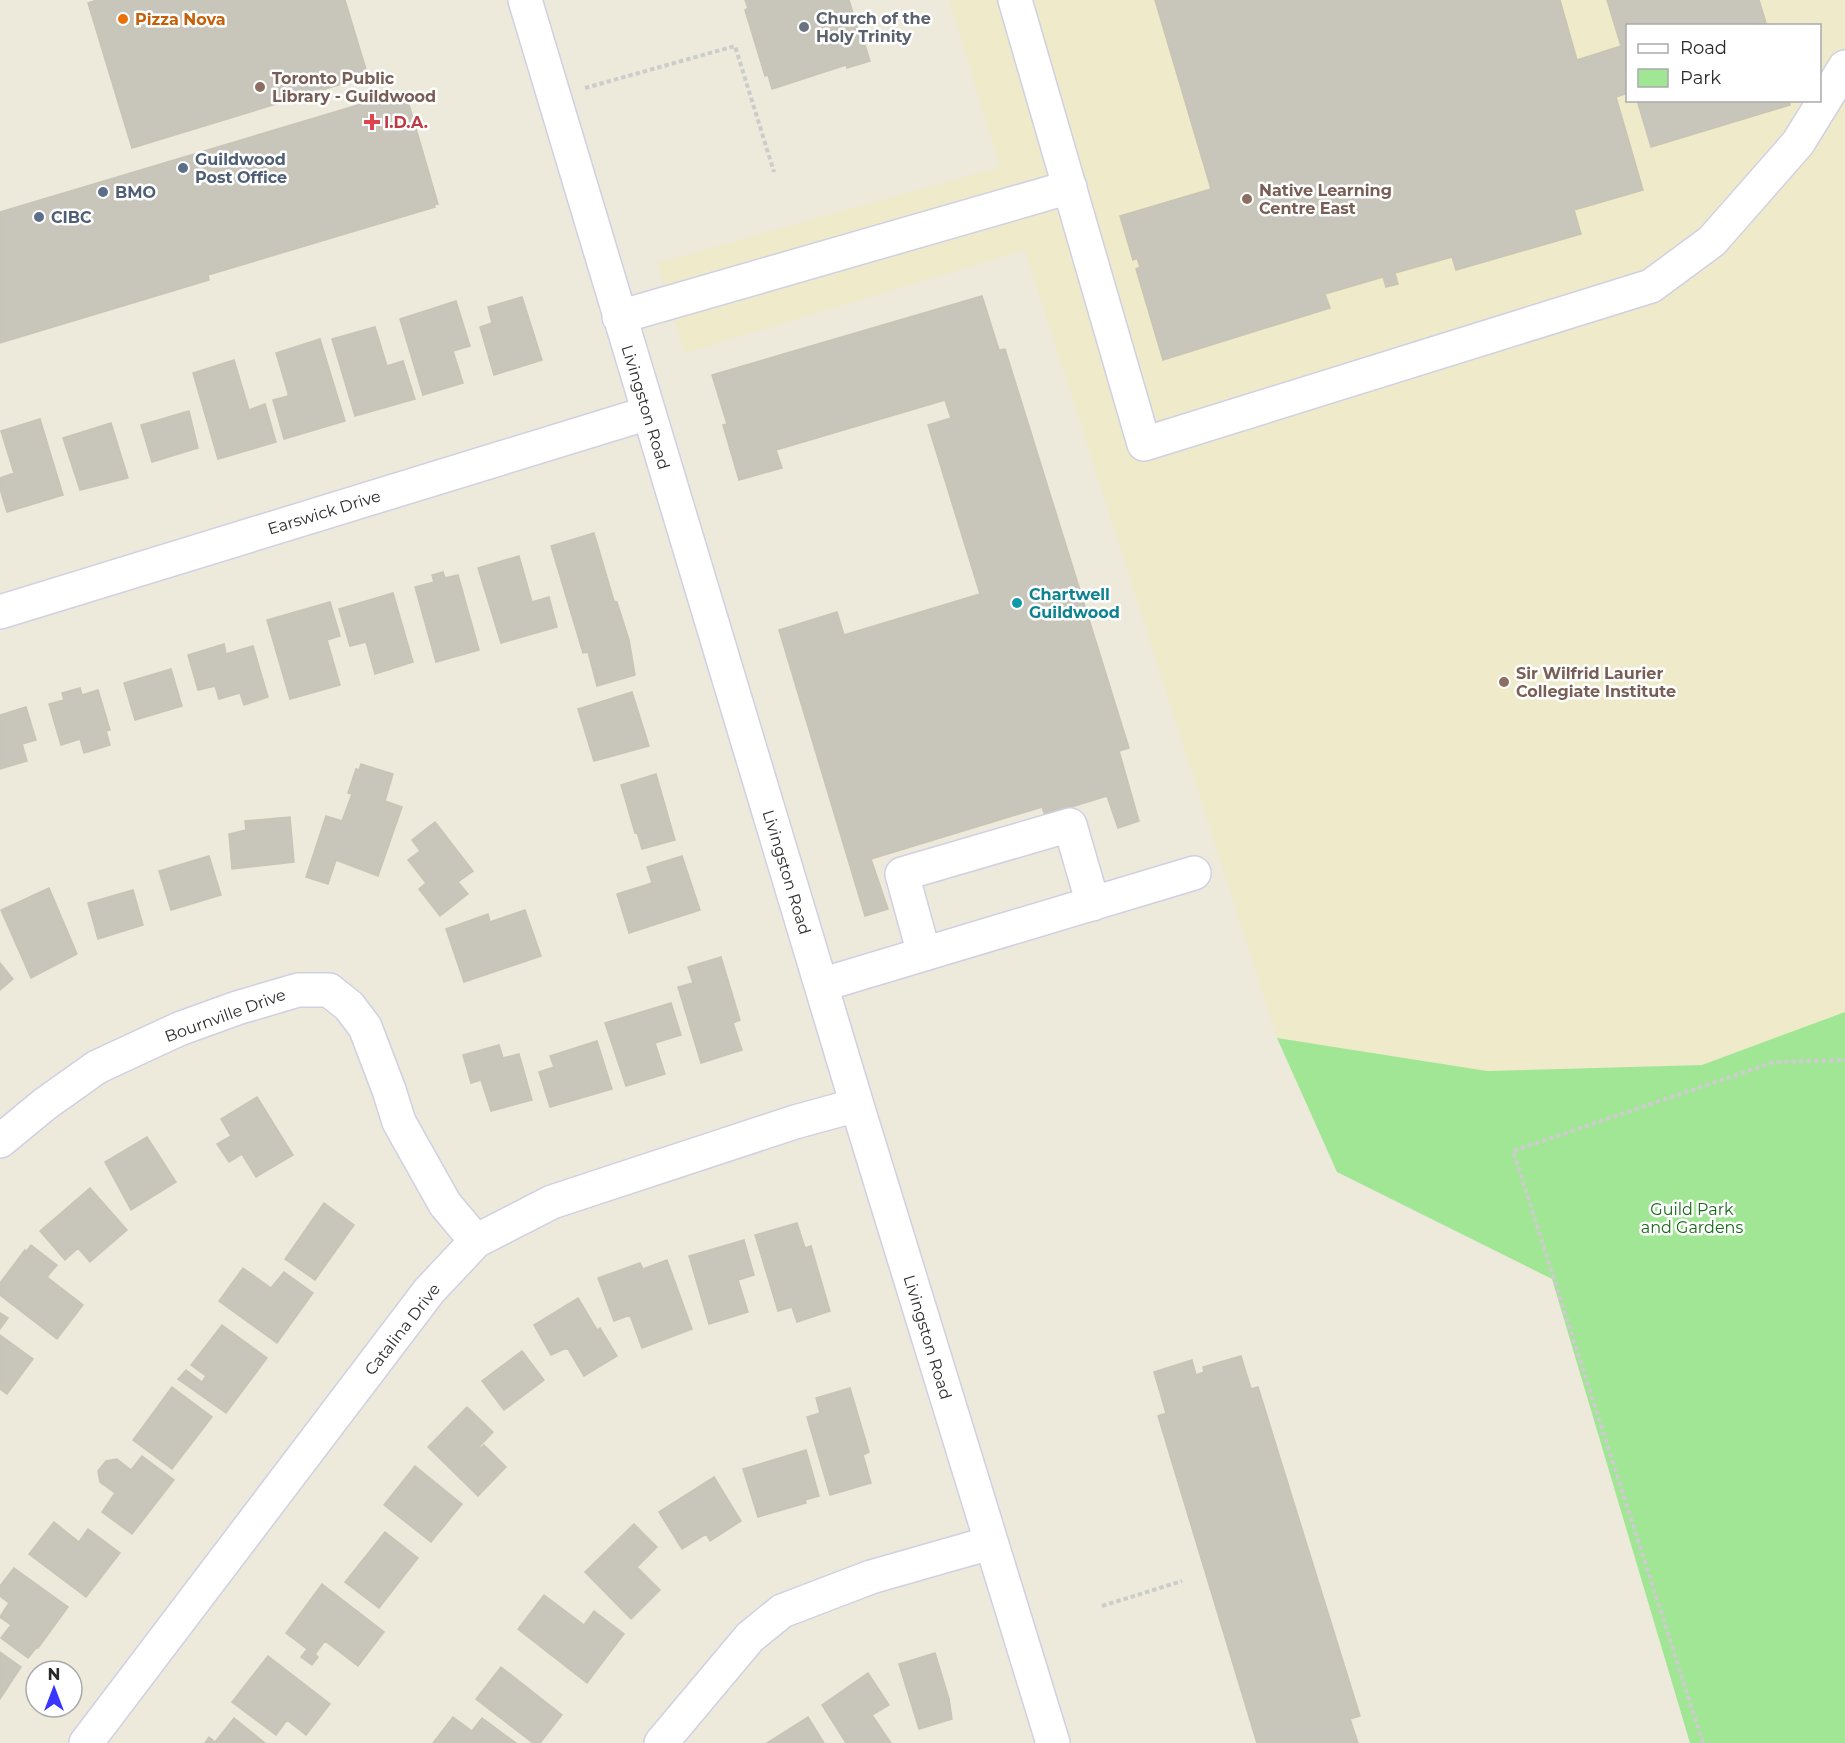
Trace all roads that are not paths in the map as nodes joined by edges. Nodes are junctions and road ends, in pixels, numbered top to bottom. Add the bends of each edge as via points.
1 (525, 0) edge
2 (1015, 0) edge
3 (1845, 67) edge
4 (1070, 188) junction
5 (620, 317) junction
6 (648, 413) junction
7 (0, 612) edge
8 (1194, 873) dead end
9 (1094, 904) junction
10 (924, 954) junction
11 (820, 985) junction
12 (857, 1105) junction
13 (0, 1141) edge
14 (476, 1241) junction
15 (990, 1543) junction
16 (86, 1743) edge
17 (661, 1743) edge
18 (1053, 1743) edge

1 - 5 street, Livingston Road
2 - 4 street
3 - 4 street via 1798,143 1712,241 1651,286 1143,444
4 - 5 street
5 - 6 street, Livingston Road
6 - 7 street, Earswick Drive
6 - 11 street, Livingston Road
8 - 9 street
9 - 10 street
9 - 10 street via 1071,825 902,874
10 - 11 street
11 - 12 street, Livingston Road
12 - 14 street, Catalina Drive via 552,1202
12 - 15 street, Livingston Road
13 - 14 street, Bournville Drive via 97,1067 179,1029 298,990 329,990 349,1006 364,1027 399,1122 445,1204
14 - 16 street, Catalina Drive via 429,1291
15 - 17 street via 871,1577 782,1611 750,1637
15 - 18 street, Livingston Road

